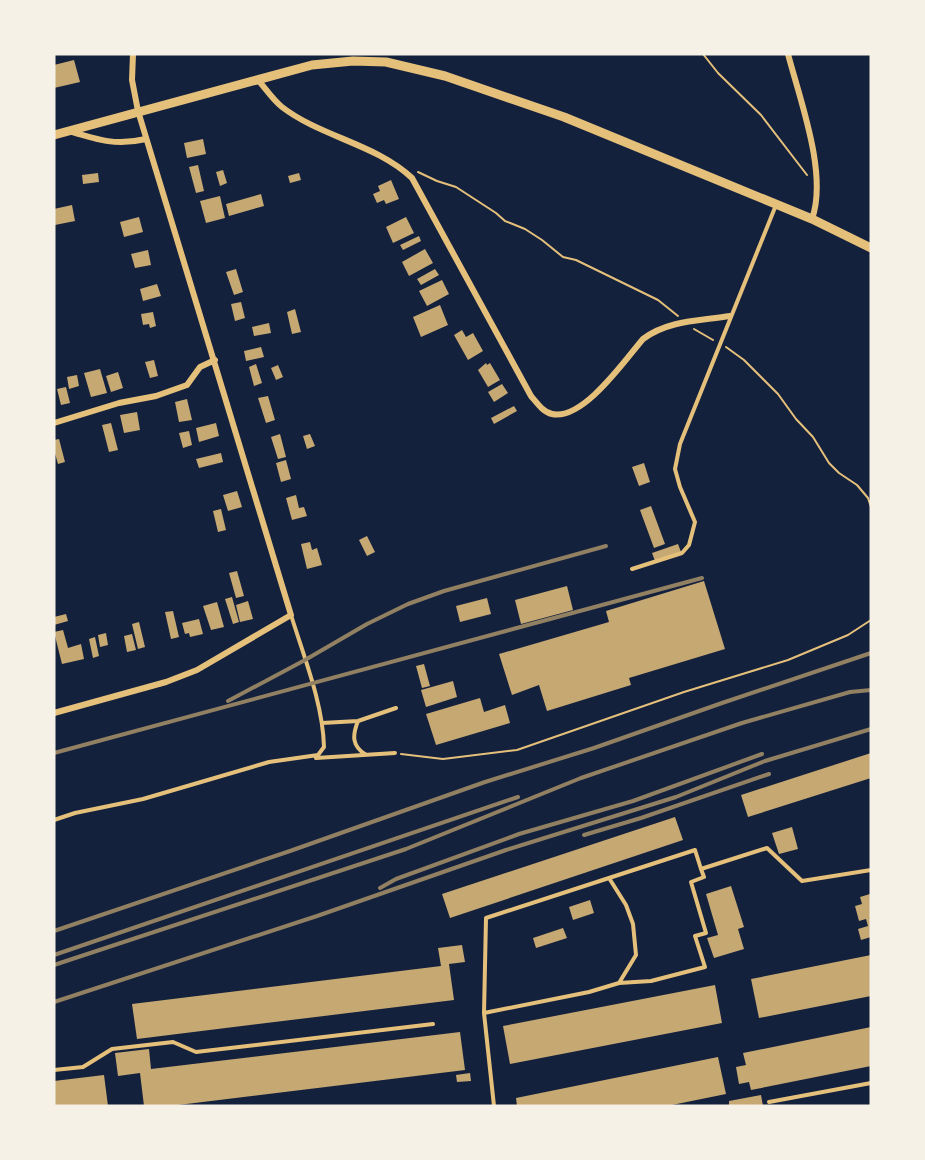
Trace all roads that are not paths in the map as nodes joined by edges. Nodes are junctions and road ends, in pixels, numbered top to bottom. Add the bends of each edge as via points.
1 (133, 54) edge
2 (788, 54) edge
3 (258, 80) junction
4 (138, 111) junction
5 (69, 131) junction
6 (54, 135) edge
7 (146, 139) junction
8 (776, 204) junction
9 (812, 219) junction
10 (871, 248) edge
11 (730, 316) junction
12 (215, 360) junction
13 (54, 423) edge
14 (632, 569) dead end
15 (291, 615) junction
16 (396, 708) dead end
17 (54, 713) edge
18 (358, 721) junction
19 (322, 723) junction
20 (395, 753) road end
21 (366, 756) junction
22 (309, 758) junction
23 (54, 820) edge
24 (701, 869) junction
25 (871, 870) edge
26 (609, 878) junction
27 (619, 983) junction
28 (484, 1013) junction
29 (434, 1024) dead end
30 (54, 1070) edge
31 (871, 1083) edge
32 (769, 1102) dead end
33 (494, 1106) edge

1 - 4 street via 132,80
2 - 9 street via 818,176
3 - 4 street
3 - 8 street via 312,65 340,62 386,62 415,68 564,117
3 - 11 street via 288,111 398,167 416,182 531,396 550,414 560,415 581,407 643,339 659,329
4 - 5 street
4 - 7 street
5 - 6 street
5 - 7 street via 112,143
7 - 12 street
8 - 9 street
8 - 11 lane
9 - 10 street
11 - 14 lane via 680,444 675,469 695,522 689,545 682,553
12 - 13 street via 200,367 187,385
12 - 15 street
15 - 17 street via 197,670
15 - 19 lane
16 - 18 lane
18 - 19 lane
18 - 21 lane via 354,741
19 - 22 lane via 324,747
20 - 21 lane
21 - 22 lane
22 - 23 lane via 270,762
24 - 25 lane via 767,848 802,881
24 - 26 lane via 695,850
24 - 27 lane via 704,877 691,882 706,933 695,936 705,967 651,981
26 - 27 lane via 633,924 636,956
26 - 28 lane via 486,918
27 - 28 lane
28 - 33 lane
29 - 30 lane via 195,1052 173,1042 112,1049 83,1067
31 - 32 lane

